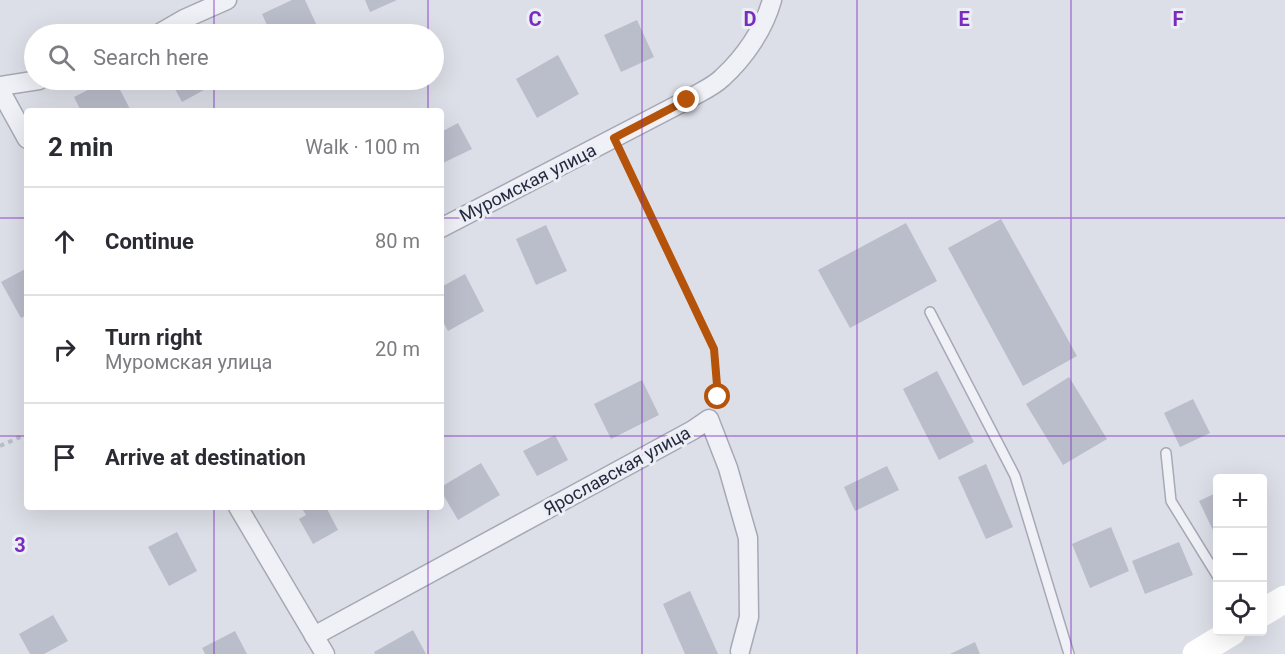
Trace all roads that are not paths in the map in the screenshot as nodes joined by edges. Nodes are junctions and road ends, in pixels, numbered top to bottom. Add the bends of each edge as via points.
1 (226, 0) edge
2 (772, 0) edge
3 (175, 24) edge
4 (24, 83) edge
5 (0, 88) edge
6 (24, 133) edge
7 (444, 226) edge
8 (930, 312) dead end
9 (1166, 453) dead end
10 (240, 510) edge
11 (1213, 569) edge
12 (1285, 598) edge
13 (1267, 609) edge
14 (314, 636) junction
15 (1225, 636) edge
16 (740, 651) dead end
17 (325, 654) edge
18 (1069, 654) edge
19 (1196, 654) edge

1 - 3 street
2 - 7 street, Муромская улица via 767,18 747,50 721,79
4 - 5 street
5 - 6 street
8 - 18 lane via 1015,476
9 - 11 lane via 1171,501
10 - 14 street
12 - 13 street
14 - 16 street, Ярославская улица via 710,419 748,538 749,617
14 - 17 street
15 - 19 street

